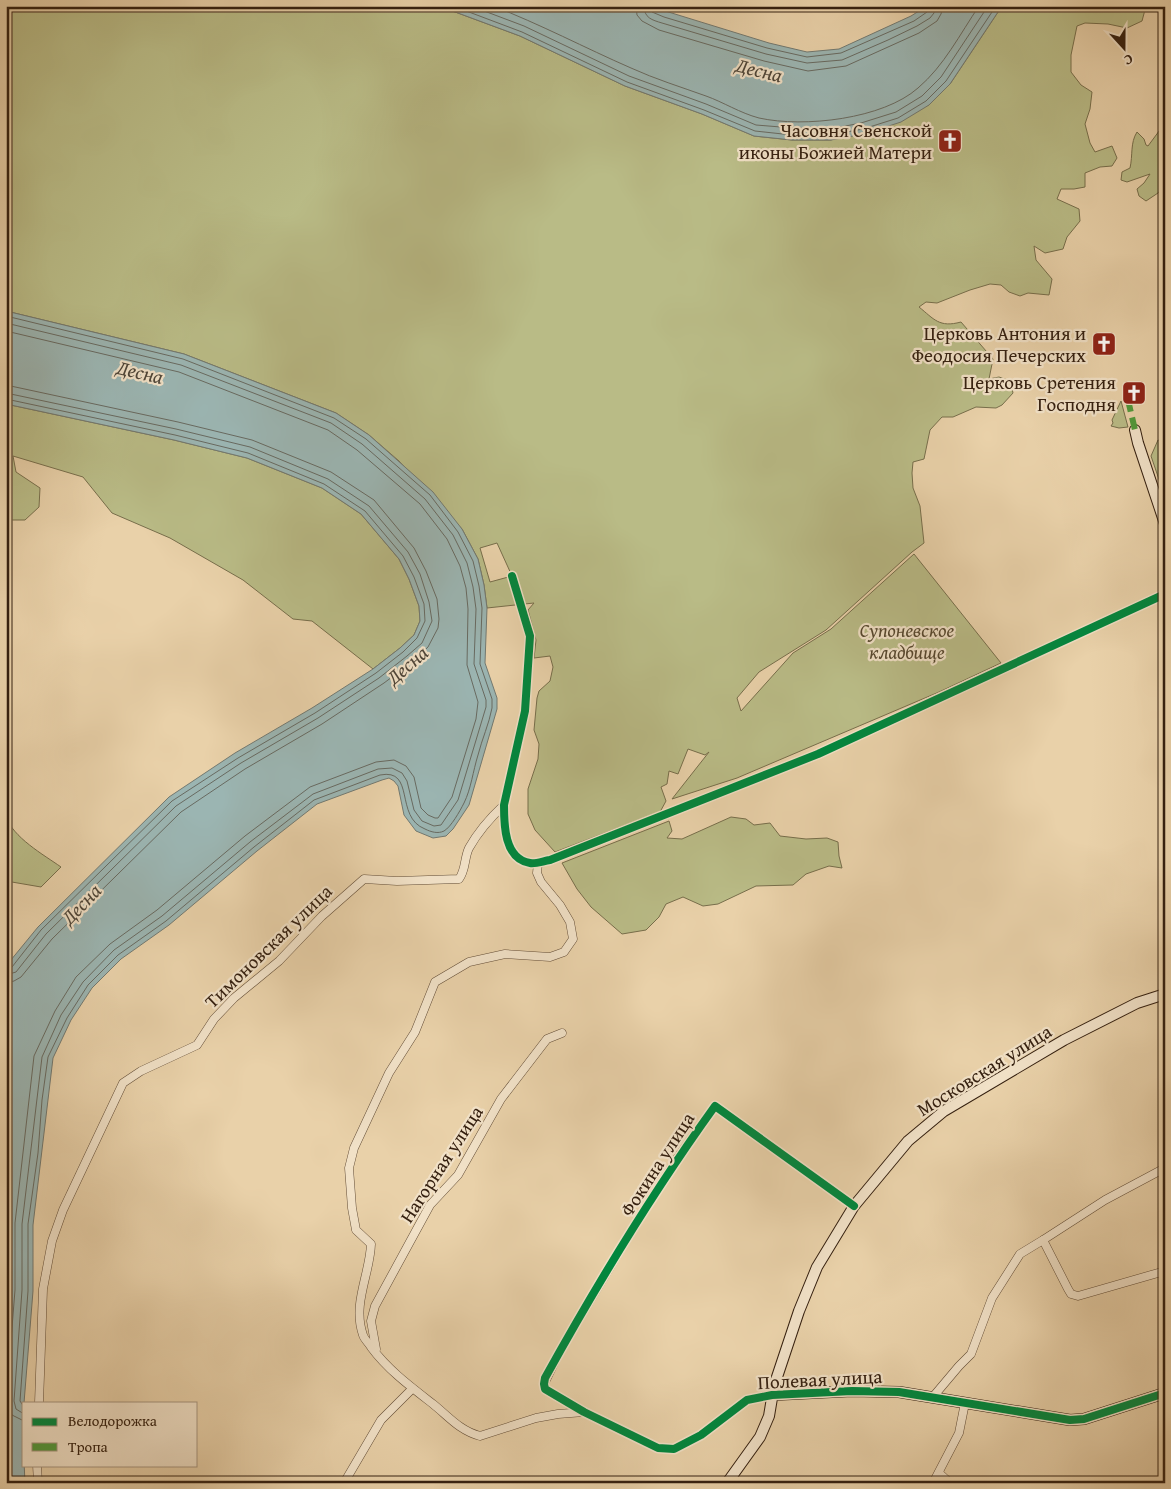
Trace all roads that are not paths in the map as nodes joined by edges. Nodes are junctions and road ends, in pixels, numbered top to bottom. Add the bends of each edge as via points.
1 (1135, 430) dead end
2 (1165, 524) edge
3 (512, 576) dead end
4 (1165, 594) edge
5 (504, 805) junction
6 (538, 863) junction
7 (1165, 994) edge
8 (562, 1034) dead end
9 (1165, 1168) edge
10 (854, 1206) junction
11 (1045, 1243) junction
12 (1165, 1272) edge
13 (379, 1358) junction
14 (412, 1389) junction
15 (546, 1389) joint
16 (1165, 1393) edge
17 (772, 1395) junction
18 (932, 1398) junction
19 (39, 1402) edge
20 (966, 1403) junction
21 (584, 1412) junction
22 (38, 1466) edge
23 (939, 1473) junction
24 (38, 1483) edge
25 (344, 1483) edge
26 (727, 1483) edge
27 (933, 1483) edge
28 (950, 1483) edge

1 - 2 street
3 - 5 street via 530,636 525,711
4 - 6 street via 818,754
5 - 6 street via 505,832 514,853 520,860
5 - 19 street, Тимоновская улица via 486,822 468,850 460,879 364,879 322,916 279,961 234,998 196,1045 123,1084 63,1210 52,1241 43,1289
6 - 13 street via 537,873 541,882 570,922 573,939 564,952 550,957 505,954 469,962 435,982 415,1032 389,1073 354,1148 349,1168 352,1208 356,1230 371,1244 360,1314 363,1335
7 - 10 street, Московская улица via 1094,1023 944,1111 908,1141
8 - 13 street, Нагорная улица via 547,1039 501,1099 458,1175 430,1205 375,1306 371,1321
9 - 11 street via 1105,1200
10 - 15 street, Фокина улица via 716,1106 676,1160 617,1255 546,1378
10 - 17 street, Московская улица via 817,1267
11 - 12 street via 1068,1289 1078,1296
11 - 18 street via 1020,1254 992,1298 971,1354
13 - 14 street
14 - 21 street via 470,1434 480,1436 536,1418
14 - 25 street via 381,1420
15 - 21 street, Полевая улица
16 - 20 street, Полевая улица via 1070,1420
17 - 18 street, Полевая улица via 861,1391 899,1392
17 - 21 street, Полевая улица via 747,1400 701,1435 674,1449 658,1448
17 - 26 street, Московская улица via 769,1416 760,1437
18 - 20 street, Полевая улица
20 - 23 street via 959,1433
22 - 24 street
23 - 27 street
23 - 28 street

